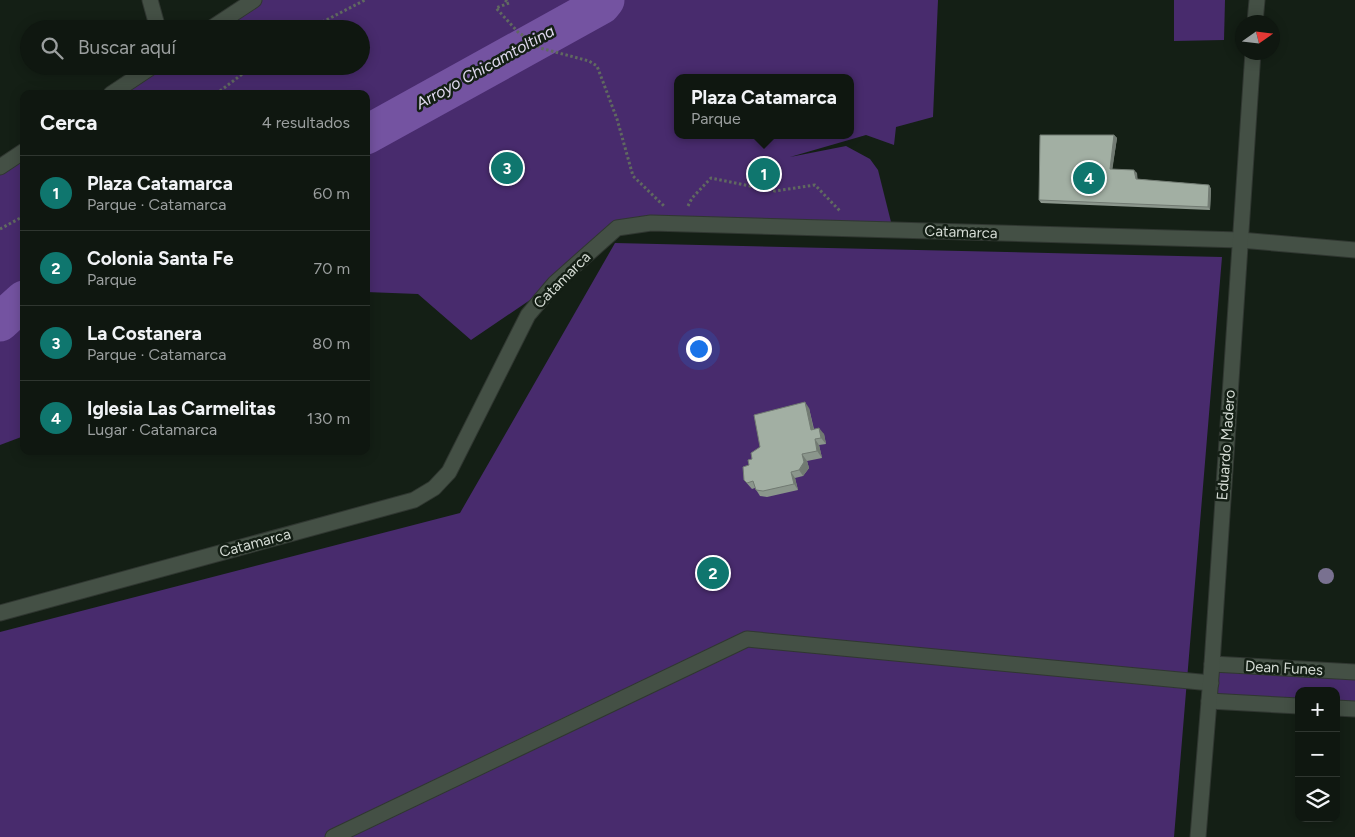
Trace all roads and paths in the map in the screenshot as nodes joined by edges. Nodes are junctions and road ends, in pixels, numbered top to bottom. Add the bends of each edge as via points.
1 (150, 0) edge
2 (254, 0) edge
3 (365, 0) edge
4 (505, 0) edge
5 (1257, 0) edge
6 (1256, 15) edge
7 (156, 20) edge
8 (224, 20) edge
9 (326, 20) edge
10 (1252, 60) edge
11 (139, 75) edge
12 (241, 75) edge
13 (117, 90) edge
14 (221, 90) edge
15 (20, 154) edge
16 (0, 167) edge
17 (20, 218) edge
18 (685, 224) junction
19 (0, 229) edge
20 (852, 229) junction
21 (1240, 240) junction
22 (1355, 250) edge
23 (0, 613) edge
24 (1212, 664) junction
25 (1355, 672) edge
26 (1210, 683) junction
27 (1209, 701) junction
28 (1295, 706) edge
29 (1340, 708) edge
30 (1355, 709) edge
31 (333, 837) edge
32 (1198, 837) edge

1 - 7 street
2 - 8 street
3 - 9 path
4 - 18 path via 510,3 496,8 518,32 540,48 597,66 617,119 633,176
5 - 6 street
10 - 21 street, Eduardo Madero
11 - 13 street
12 - 14 path
15 - 16 street
17 - 19 path
18 - 20 street, Catamarca
18 - 20 path via 692,198 711,178 775,191 815,185 838,206
18 - 23 street, Catamarca via 651,223 617,228 555,283 528,315 449,472 434,488 414,500
20 - 21 street, Catamarca
21 - 22 street, Catamarca
21 - 24 street, Eduardo Madero
24 - 25 street, Dean Funes
24 - 26 street, Eduardo Madero
26 - 27 street, Eduardo Madero
26 - 31 street via 746,640
27 - 28 street
27 - 32 street, Eduardo Madero
29 - 30 street

